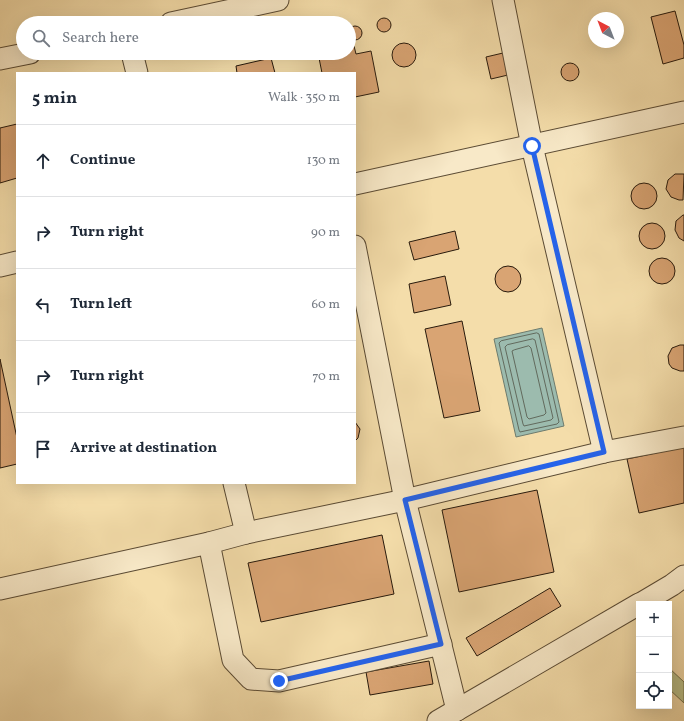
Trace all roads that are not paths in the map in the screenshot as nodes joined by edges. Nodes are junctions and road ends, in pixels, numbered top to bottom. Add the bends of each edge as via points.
1 (278, 0) edge
2 (503, 0) edge
3 (204, 16) edge
4 (16, 56) edge
5 (0, 59) edge
6 (134, 60) edge
7 (137, 72) edge
8 (684, 112) edge
9 (532, 146) junction
10 (356, 184) edge
11 (356, 251) edge
12 (16, 262) edge
13 (0, 266) edge
14 (684, 437) edge
15 (604, 452) junction
16 (234, 484) edge
17 (405, 500) junction
18 (246, 533) junction
19 (209, 543) junction
20 (684, 576) edge
21 (0, 589) edge
22 (644, 601) edge
23 (636, 606) edge
24 (441, 644) junction
25 (457, 710) junction
26 (438, 721) edge

1 - 3 street
2 - 9 street
4 - 5 street
6 - 7 street
8 - 9 street
9 - 10 street
9 - 15 street
11 - 17 street
12 - 13 street
14 - 15 street
15 - 17 street
16 - 18 street
17 - 18 street
17 - 24 street
18 - 19 street
19 - 21 street
19 - 24 street via 232,660 251,679 279,681
20 - 22 street
23 - 25 street
24 - 25 street
25 - 26 street

